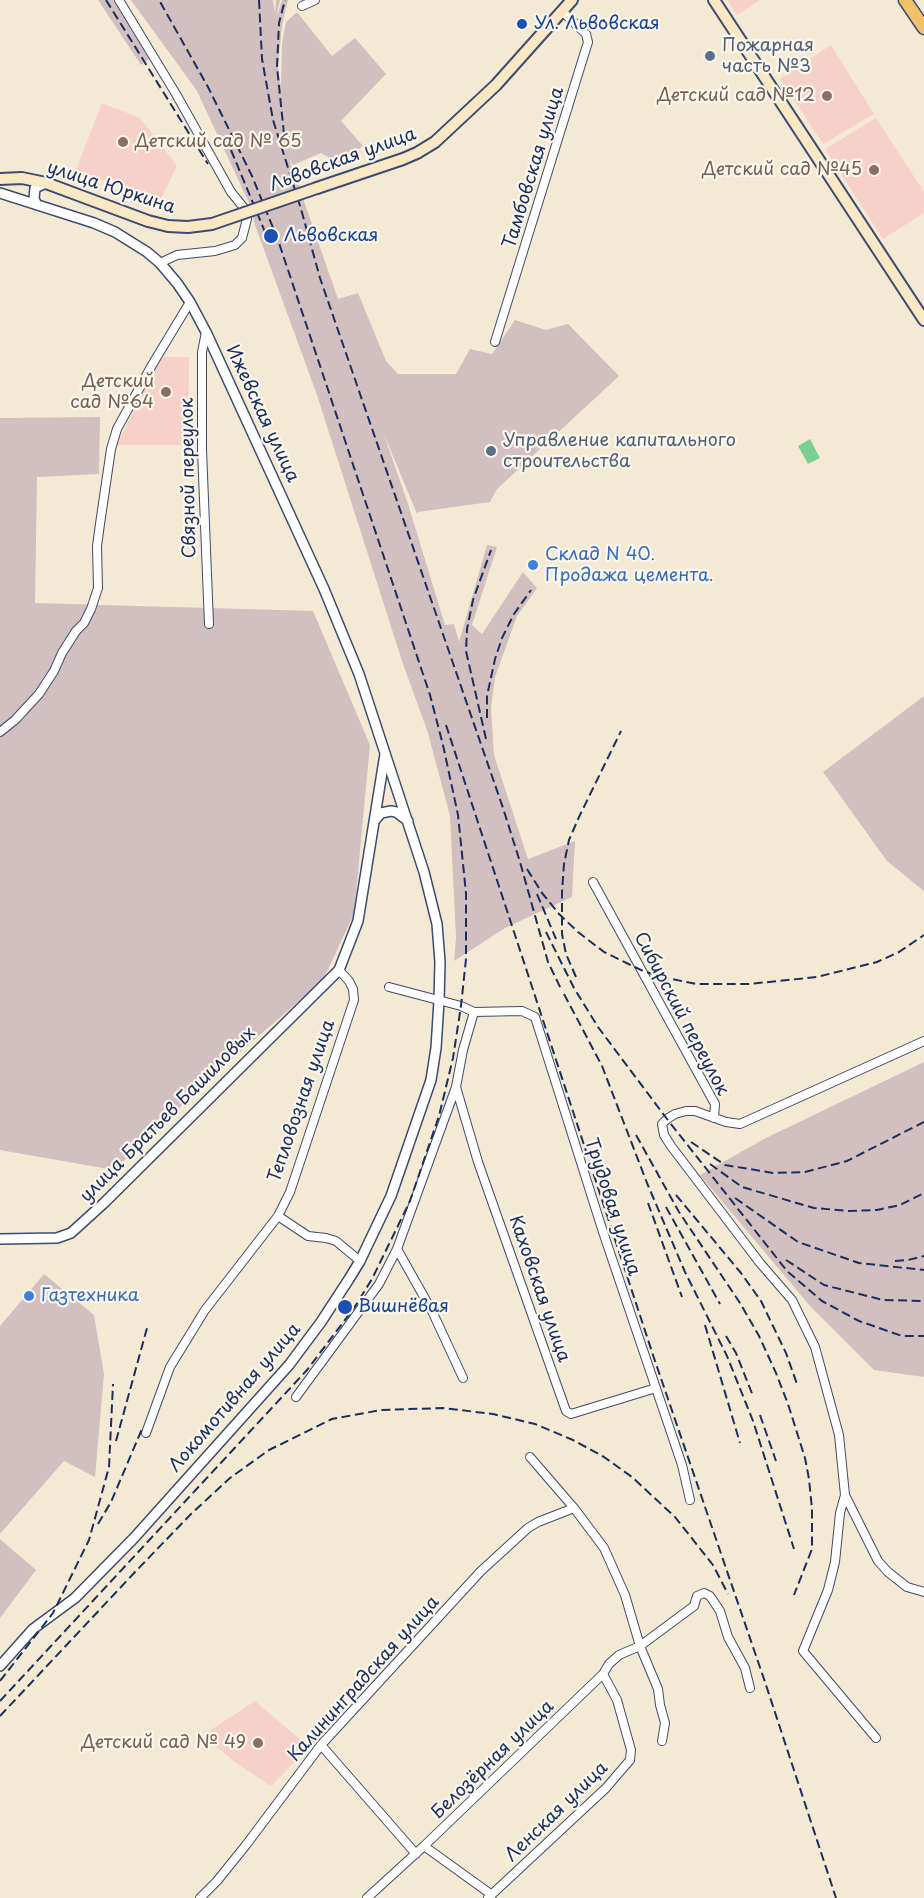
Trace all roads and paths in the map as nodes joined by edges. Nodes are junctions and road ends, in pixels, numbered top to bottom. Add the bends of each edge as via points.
1 (119, 0) edge
2 (315, 0) edge
3 (572, 0) edge
4 (714, 0) edge
5 (905, 0) edge
6 (302, 6) dead end
7 (562, 11) junction
8 (923, 24) edge
9 (0, 179) edge
10 (46, 183) junction
11 (0, 193) edge
12 (37, 205) junction
13 (212, 224) joint
14 (160, 263) junction
15 (190, 302) junction
16 (924, 320) edge
17 (206, 332) junction
18 (495, 342) dead end
19 (209, 624) dead end
20 (0, 732) edge
21 (385, 751) junction
22 (375, 820) junction
23 (409, 823) junction
24 (593, 882) dead end
25 (339, 970) junction
26 (389, 987) dead end
27 (440, 1001) junction
28 (474, 1012) junction
29 (924, 1041) edge
30 (456, 1087) junction
31 (714, 1118) junction
32 (278, 1216) junction
33 (0, 1239) edge
34 (397, 1249) junction
35 (360, 1261) junction
36 (463, 1378) dead end
37 (656, 1388) junction
38 (296, 1397) dead end
39 (146, 1433) dead end
40 (530, 1457) dead end
41 (845, 1495) junction
42 (690, 1500) dead end
43 (574, 1508) junction
44 (924, 1592) edge
45 (640, 1646) junction
46 (0, 1666) edge
47 (603, 1674) junction
48 (750, 1688) dead end
49 (876, 1738) dead end
50 (662, 1741) dead end
51 (321, 1745) junction
52 (424, 1846) junction
53 (416, 1854) junction
54 (490, 1896) edge
55 (200, 1898) edge
56 (367, 1898) edge

1 - 14 street via 247,219 242,238 235,245 177,255
2 - 6 street
3 - 7 main road, Львовская улица
4 - 16 main road
5 - 8 main road
7 - 13 main road, Львовская улица, bridge via 496,85 435,142 417,153
7 - 18 street, Тамбовская улица via 586,34 588,42
9 - 10 main road, улица Юркина
10 - 12 street via 35,188
10 - 13 main road, улица Юркина via 158,224
11 - 12 street, Ижевская улица
12 - 14 street, Ижевская улица via 115,232
14 - 15 street, Ижевская улица
15 - 17 street, Ижевская улица
15 - 20 street via 117,429 97,546 98,588 91,609 39,694
17 - 19 street, Связной переулок via 202,352 202,450
17 - 21 street, Ижевская улица via 337,618
21 - 22 street
21 - 23 street, Локомотивная улица
22 - 23 street via 381,813 391,811
22 - 25 street via 358,921
23 - 27 street, Локомотивная улица via 437,924
24 - 31 street, Сибирский переулок via 715,1104
25 - 32 street, Тепловозная улица via 349,981 354,1000 290,1192
25 - 33 street, улица Братьев Башиловых via 71,1233 57,1238
26 - 27 street, Трудовая улица
27 - 28 street, Трудовая улица
27 - 35 street, Локомотивная улица via 428,1089 391,1196
28 - 30 street
28 - 37 street, Трудовая улица via 522,1011 535,1017
29 - 31 street, Сибирский переулок via 749,1121 734,1124
30 - 34 street
30 - 37 street, Каховская улица via 478,1162 566,1411 571,1414
31 - 41 street via 695,1111 675,1114 662,1124 664,1135 792,1300 815,1347 839,1435
32 - 35 street via 308,1236 336,1241
32 - 39 street, Тепловозная улица via 205,1310 170,1367
34 - 36 street
34 - 38 street via 379,1284
35 - 46 street, Локомотивная улица via 289,1365 134,1539 75,1598 33,1629
37 - 42 street, Трудовая улица
40 - 43 street
41 - 44 street via 878,1561 907,1587
41 - 49 street via 836,1562 803,1651
43 - 45 street via 604,1548 625,1595
43 - 51 street, Калининградская улица via 528,1528 481,1571
45 - 47 street, Белозёрная улица via 620,1655
45 - 48 street via 694,1606 697,1596 704,1593 720,1611
45 - 50 street via 658,1689 665,1723
47 - 52 street, Белозёрная улица
47 - 54 street, Ленская улица via 617,1700 631,1750 630,1760 606,1788
51 - 53 street
51 - 55 street, Калининградская улица via 246,1845
52 - 53 street, Белозёрная улица
52 - 54 street
53 - 56 street, Белозёрная улица

